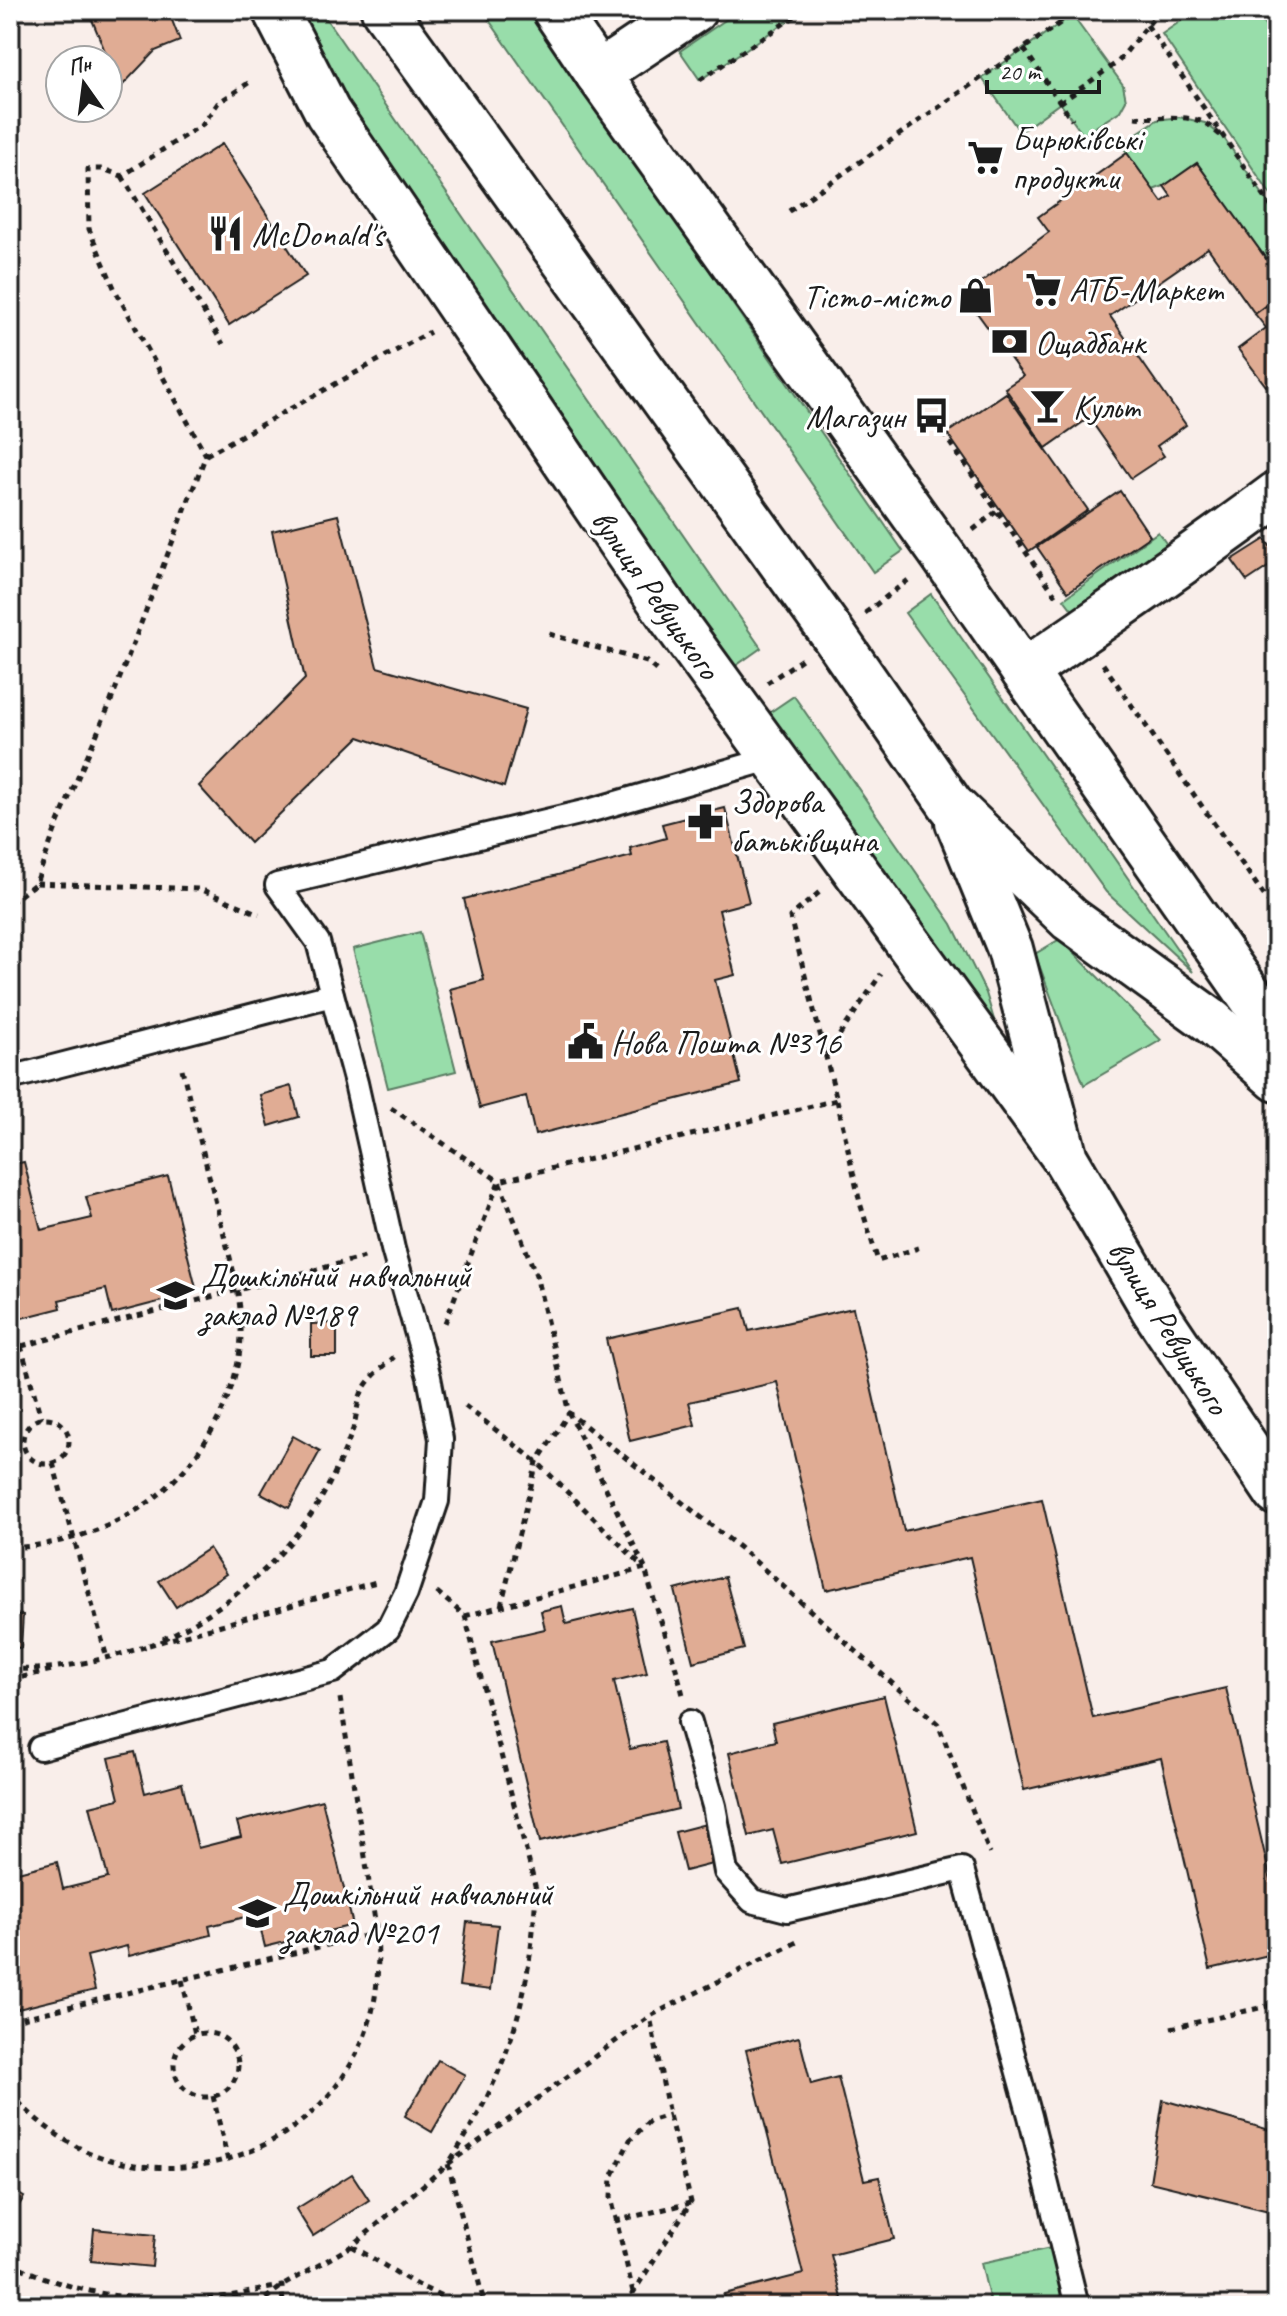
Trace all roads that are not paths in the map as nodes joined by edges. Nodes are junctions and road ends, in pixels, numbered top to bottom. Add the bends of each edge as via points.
1 (275, 10) edge
2 (384, 10) edge
3 (555, 10) edge
4 (694, 10) edge
5 (598, 74) junction
6 (1277, 494) edge
7 (1024, 672) junction
8 (773, 758) junction
9 (951, 805) junction
10 (332, 995) junction
11 (1277, 1034) edge
12 (10, 1078) edge
13 (1277, 1079) edge
14 (1065, 1158) junction
15 (1277, 1493) edge
16 (690, 1722) road end
17 (40, 1748) dead end
18 (1077, 2306) edge

1 - 8 street, вулиця Ревуцького via 328,113
2 - 9 street, вулиця Ревуцького
3 - 5 street
4 - 5 street
5 - 7 street
6 - 7 street
7 - 11 street
8 - 10 lane via 592,810 277,885 318,942
8 - 14 street, вулиця Ревуцького
9 - 13 street, вулиця Ревуцького via 1070,919 1211,1021
9 - 14 street, вулиця Ревуцького via 1010,949
10 - 12 lane
10 - 17 lane via 441,1439 437,1501 406,1593 388,1629 335,1669
14 - 15 street, вулиця Ревуцького via 1154,1310
16 - 18 lane via 726,1872 752,1901 787,1910 962,1869

